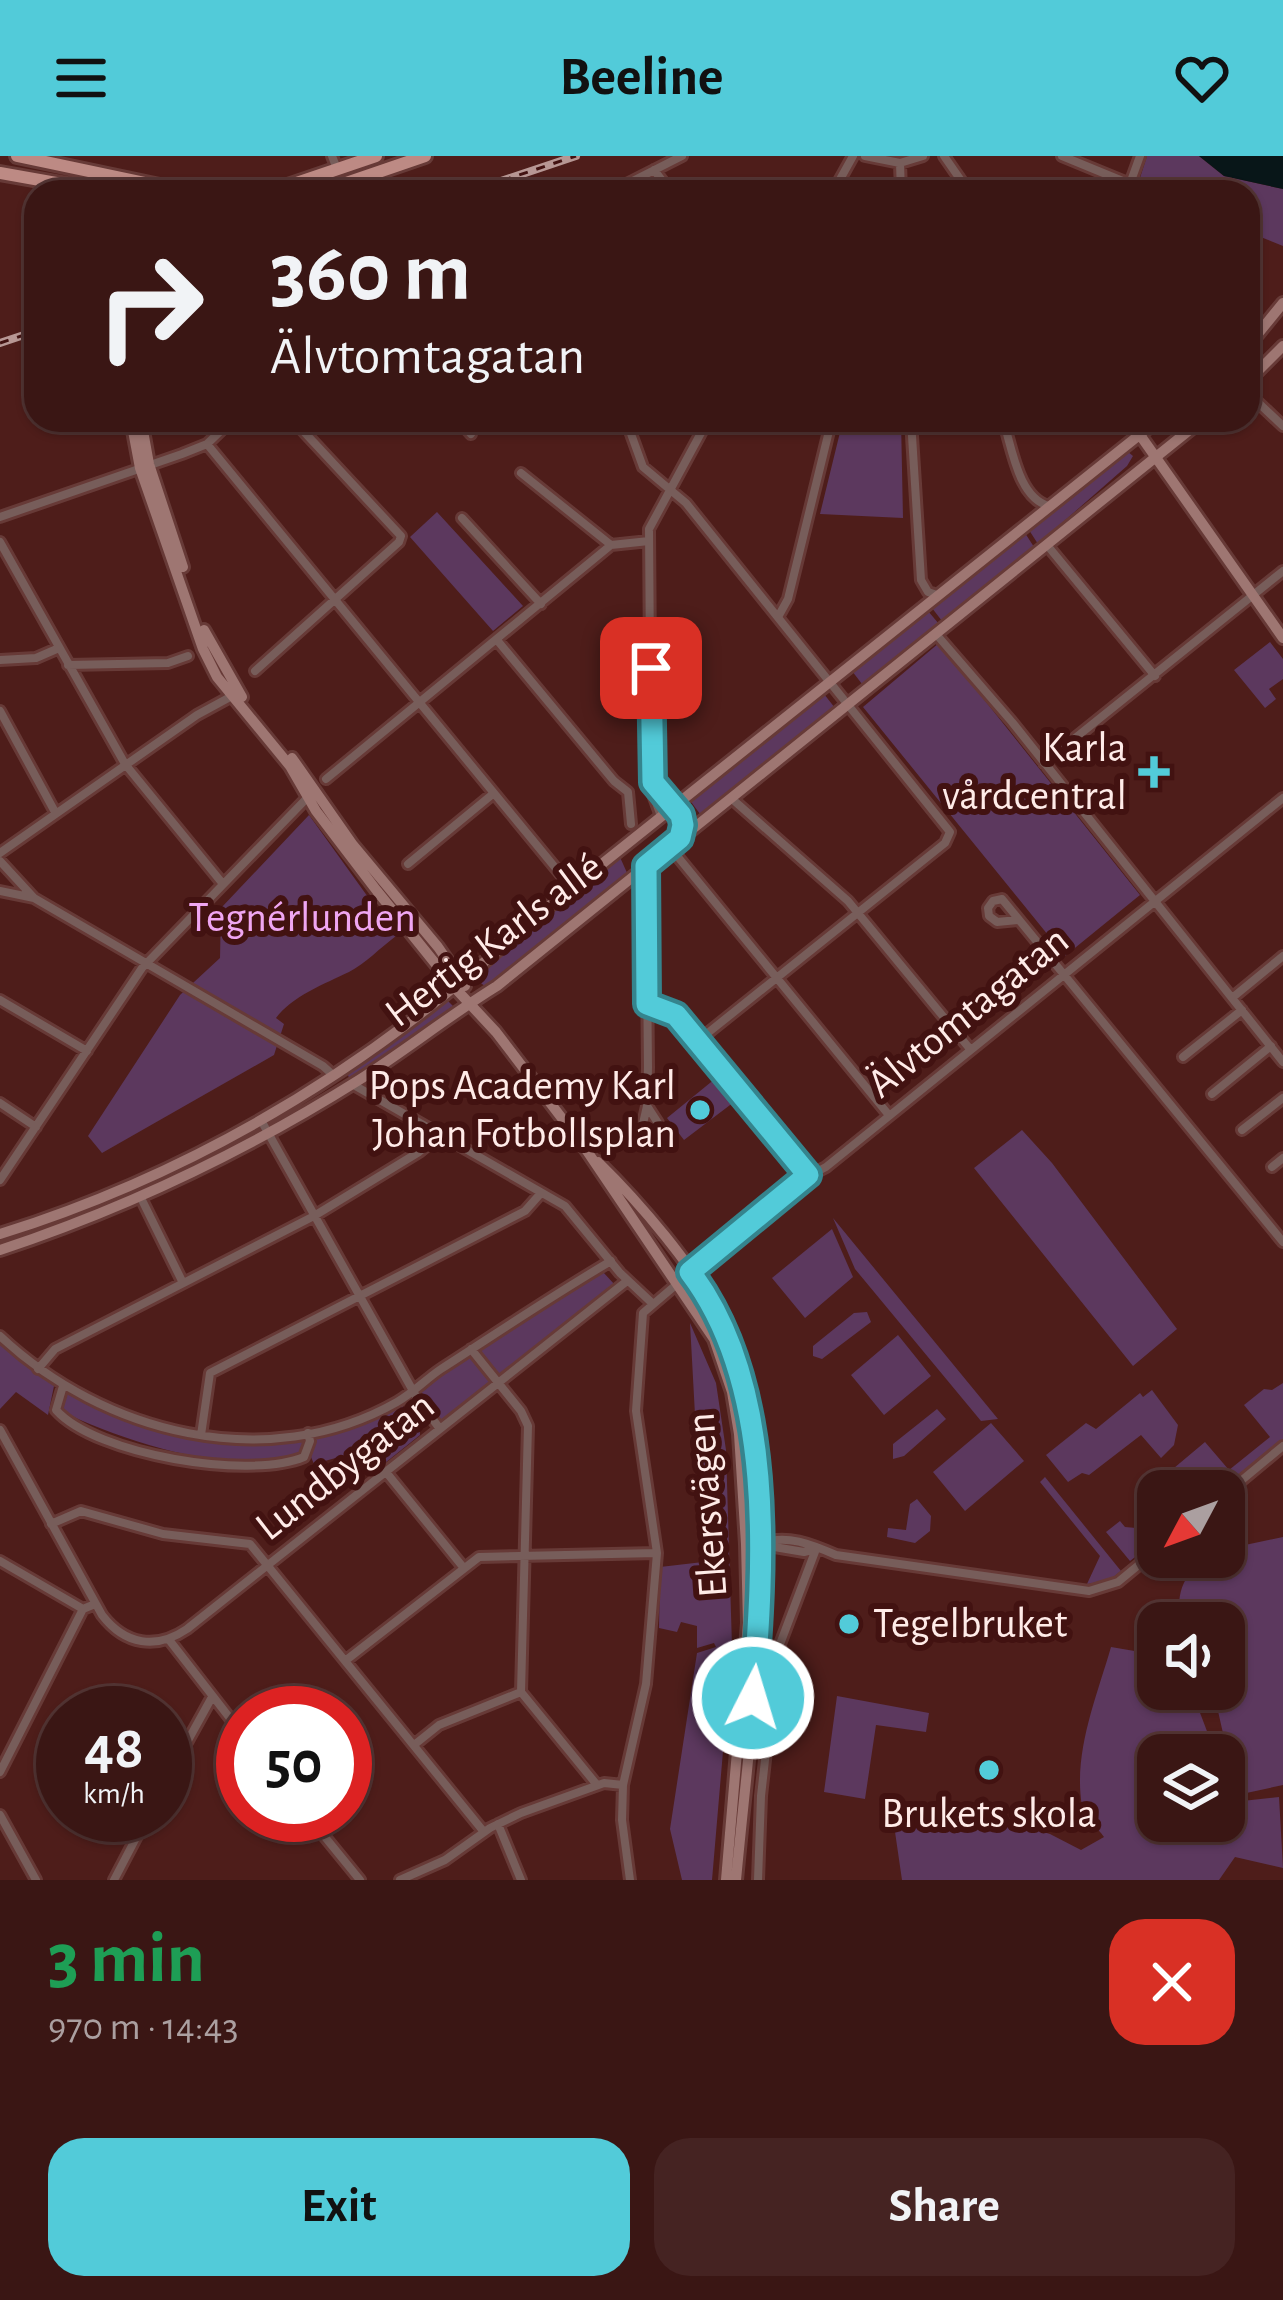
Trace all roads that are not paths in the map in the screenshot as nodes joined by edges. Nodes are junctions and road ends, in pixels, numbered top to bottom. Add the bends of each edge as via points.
1 (17, 156) edge
2 (376, 156) edge
3 (424, 156) edge
4 (682, 156) edge
5 (865, 156) edge
6 (923, 156) edge
7 (1062, 156) edge
8 (41, 159) edge
9 (334, 163) edge
10 (900, 163) junction
11 (655, 170) junction
12 (59, 171) edge
13 (106, 174) junction
14 (132, 180) edge
15 (297, 180) edge
16 (355, 180) edge
17 (635, 180) edge
18 (662, 180) edge
19 (901, 180) edge
20 (1112, 180) edge
21 (1283, 303) edge
22 (1260, 331) edge
23 (1283, 346) edge
24 (1260, 369) edge
25 (1260, 404) edge
26 (1283, 426) edge
27 (134, 432) edge
28 (142, 432) edge
29 (220, 432) edge
30 (304, 432) edge
31 (630, 432) edge
32 (701, 432) edge
33 (829, 432) edge
34 (912, 432) edge
35 (1007, 432) edge
36 (1138, 432) edge
37 (1143, 432) edge
38 (1156, 432) edge
39 (1186, 432) edge
40 (1140, 435) junction
41 (207, 444) junction
42 (1155, 456) junction
43 (144, 465) junction
44 (521, 473) dead end
45 (1134, 473) junction
46 (669, 488) junction
47 (1051, 507) junction
48 (0, 517) edge
49 (461, 518) dead end
50 (649, 541) junction
51 (0, 542) edge
52 (1046, 544) junction
53 (611, 545) junction
54 (1283, 571) edge
55 (1254, 595) junction
56 (938, 596) junction
57 (335, 600) junction
58 (541, 604) junction
59 (778, 617) junction
60 (935, 633) junction
61 (1283, 638) edge
62 (496, 640) junction
63 (59, 648) junction
64 (188, 656) dead end
65 (0, 660) edge
66 (68, 665) junction
67 (255, 671) dead end
68 (1154, 676) junction
69 (831, 682) junction
70 (232, 696) junction
71 (420, 703) junction
72 (848, 703) junction
73 (0, 711) edge
74 (1044, 763) junction
75 (125, 764) junction
76 (326, 779) dead end
77 (653, 782) junction
78 (628, 792) junction
79 (494, 793) junction
80 (308, 797) junction
81 (730, 797) junction
82 (1283, 798) edge
83 (674, 806) junction
84 (55, 812) junction
85 (661, 816) junction
86 (631, 824) dead end
87 (675, 842) junction
88 (620, 849) junction
89 (0, 857) edge
90 (408, 864) dead end
91 (641, 870) junction
92 (223, 884) junction
93 (572, 888) junction
94 (0, 891) edge
95 (34, 898) junction
96 (1155, 901) junction
97 (857, 912) junction
98 (1018, 920) dead end
99 (1283, 956) edge
100 (147, 963) junction
101 (1063, 974) junction
102 (777, 979) junction
103 (459, 985) junction
104 (1232, 998) junction
105 (0, 1000) edge
106 (471, 1002) junction
107 (647, 1004) junction
108 (1241, 1010) junction
109 (699, 1040) junction
110 (1271, 1046) junction
111 (970, 1049) junction
112 (86, 1051) junction
113 (1183, 1057) dead end
114 (1282, 1057) edge
115 (370, 1072) junction
116 (333, 1075) junction
117 (352, 1084) junction
118 (374, 1094) junction
119 (1212, 1094) dead end
120 (1283, 1098) edge
121 (0, 1103) edge
122 (647, 1106) dead end
123 (888, 1114) junction
124 (36, 1127) junction
125 (265, 1128) junction
126 (1242, 1130) dead end
127 (440, 1135) junction
128 (587, 1151) junction
129 (1283, 1158) edge
130 (1272, 1167) dead end
131 (808, 1175) junction
132 (0, 1180) edge
133 (137, 1191) junction
134 (541, 1193) junction
135 (314, 1216) junction
136 (0, 1220) edge
137 (15, 1229) junction
138 (0, 1234) edge
139 (1283, 1242) edge
140 (0, 1250) edge
141 (611, 1261) junction
142 (690, 1272) junction
143 (628, 1281) junction
144 (183, 1283) junction
145 (678, 1283) junction
146 (359, 1296) junction
147 (652, 1303) junction
148 (0, 1336) edge
149 (472, 1349) junction
150 (38, 1370) junction
151 (499, 1384) junction
152 (63, 1386) junction
153 (413, 1390) junction
154 (440, 1429) junction
155 (0, 1430) edge
156 (308, 1433) junction
157 (201, 1435) junction
158 (1283, 1446) edge
159 (386, 1472) junction
160 (1245, 1478) edge
161 (51, 1524) junction
162 (746, 1544) junction
163 (760, 1544) junction
164 (816, 1549) junction
165 (525, 1553) junction
166 (657, 1553) junction
167 (0, 1561) edge
168 (267, 1565) junction
169 (1137, 1566) edge
170 (464, 1567) junction
171 (95, 1604) junction
172 (83, 1609) junction
173 (170, 1641) junction
174 (752, 1649) junction
175 (345, 1661) junction
176 (520, 1692) junction
177 (212, 1697) junction
178 (216, 1702) edge
179 (745, 1724) junction
180 (192, 1733) edge
181 (413, 1745) junction
182 (0, 1772) edge
183 (597, 1785) junction
184 (623, 1785) junction
185 (0, 1815) edge
186 (498, 1824) junction
187 (484, 1832) junction
188 (134, 1842) edge
189 (330, 1842) edge
190 (36, 1880) edge
191 (114, 1880) edge
192 (360, 1880) edge
193 (400, 1880) edge
194 (521, 1880) edge
195 (630, 1880) edge
196 (727, 1880) edge
197 (736, 1880) edge
198 (758, 1880) edge

1 - 8 main road
2 - 9 main road
3 - 16 main road
4 - 11 street
5 - 10 street
6 - 10 street
7 - 20 street
8 - 12 main road
9 - 15 main road
10 - 19 street
11 - 17 street
11 - 18 street
12 - 13 main road
12 - 13 main road via 90,180
13 - 14 main road
21 - 22 main road
23 - 24 main road
25 - 26 street
27 - 43 main road
28 - 43 main road
29 - 41 street
30 - 57 street via 400,536
31 - 46 street via 643,467
32 - 46 street
33 - 59 street
34 - 56 street via 921,580
35 - 47 street via 1023,482 1036,502
36 - 40 street
37 - 40 main road, Hertig Karls allé
38 - 42 main road
39 - 42 main road, Hertig Karls allé
40 - 42 main road
40 - 45 main road
40 - 47 main road, Hertig Karls allé
41 - 43 street
41 - 57 street
42 - 45 main road, Hertig Karls allé
42 - 55 main road
43 - 48 street
43 - 70 main road via 203,650
43 - 103 main road via 215,656
44 - 53 street
45 - 52 main road, Hertig Karls allé
46 - 50 street
46 - 59 street
47 - 56 main road, Hertig Karls allé
49 - 58 street
50 - 53 street
50 - 77 street
51 - 63 street
52 - 60 main road, Hertig Karls allé
52 - 68 street
53 - 58 street
54 - 55 street
55 - 61 main road
55 - 68 street
56 - 69 main road, Hertig Karls allé
57 - 67 street
57 - 71 street
58 - 62 street
59 - 69 street
60 - 72 main road, Hertig Karls allé
60 - 74 street
62 - 71 street
62 - 78 street
63 - 65 street
63 - 66 street
64 - 66 street
66 - 75 street
68 - 74 street
69 - 72 street
69 - 83 main road, Hertig Karls allé
70 - 75 street
70 - 80 main road
71 - 76 street
71 - 79 street
72 - 81 main road, Hertig Karls allé
72 - 97 street via 950,832
73 - 84 street
74 - 96 street
75 - 84 street
75 - 92 street
77 - 78 street
77 - 83 street
77 - 85 street
78 - 86 street
79 - 90 street
79 - 93 street
80 - 92 street
80 - 103 main road
81 - 87 main road, Hertig Karls allé
81 - 97 street
82 - 96 street, Älvtomtagatan
83 - 85 main road, Hertig Karls allé
83 - 87 main road via 683,825
84 - 89 street
85 - 88 main road, Hertig Karls allé
87 - 91 main road, Hertig Karls allé
87 - 102 street
88 - 91 main road
88 - 93 main road, Hertig Karls allé
89 - 95 street
91 - 106 main road, Hertig Karls allé
91 - 107 street
92 - 100 street
93 - 103 main road, Hertig Karls allé
94 - 95 street
95 - 100 street
96 - 101 street, Älvtomtagatan
96 - 104 street
97 - 102 street
97 - 111 street
98 - 101 street
99 - 104 street
100 - 112 street
100 - 116 street
101 - 111 street, Älvtomtagatan
101 - 139 street
102 - 109 street
102 - 123 street
103 - 106 main road
103 - 116 main road, Hertig Karls allé
104 - 108 street
105 - 112 street
106 - 115 main road, Hertig Karls allé
106 - 128 main road
107 - 109 street via 671,1010
107 - 122 street
108 - 110 street
108 - 113 street
109 - 131 street
110 - 114 street
110 - 119 street
111 - 123 street, Älvtomtagatan
112 - 124 street
115 - 117 main road, Hertig Karls allé
115 - 118 street
116 - 125 main road, Hertig Karls allé
117 - 118 street
117 - 125 main road, Hertig Karls allé
118 - 127 street
120 - 126 street
121 - 124 street
123 - 131 street, Älvtomtagatan
124 - 132 street
125 - 133 main road, Hertig Karls allé
125 - 135 street
127 - 134 street
127 - 135 street
128 - 142 main road, Ekersvägen
128 - 145 main road, Ekersvägen
129 - 130 street
131 - 142 street, Älvtomtagatan
133 - 137 main road, Hertig Karls allé
133 - 140 main road, Hertig Karls allé
133 - 144 street
134 - 141 street via 573,1214
134 - 146 street via 525,1211
135 - 144 street
135 - 146 street
136 - 137 street
137 - 138 main road, Hertig Karls allé
141 - 143 street
141 - 149 street
142 - 145 main road
142 - 163 main road, Ekersvägen via 732,1343
143 - 147 street
143 - 151 street, Lundbygatan
144 - 150 street via 55,1349
145 - 147 street
145 - 162 main road, Ekersvägen via 714,1339 732,1392
146 - 153 street
146 - 157 street via 210,1373
147 - 166 street via 643,1313 636,1411
148 - 150 street
149 - 151 street
149 - 153 street
150 - 152 street
151 - 154 street, Lundbygatan
151 - 165 street via 528,1426
152 - 156 street via 56,1410 65,1418 177,1459 299,1460
152 - 157 street via 133,1419
153 - 154 street
153 - 156 street
154 - 159 street, Lundbygatan
155 - 161 street
156 - 157 street
158 - 160 street
159 - 168 street, Lundbygatan
159 - 170 street
161 - 168 street via 81,1510 163,1534 246,1541
161 - 171 street
162 - 163 main road
162 - 174 main road, Ekersvägen
163 - 164 street
163 - 174 main road, Ekersvägen
164 - 169 street via 1089,1591
164 - 198 street via 777,1652
165 - 166 street
165 - 170 street via 488,1554
165 - 176 street
166 - 184 street via 646,1684
167 - 172 street
168 - 173 street, Lundbygatan
168 - 175 street
170 - 175 street
171 - 172 street
171 - 173 street via 126,1638
172 - 182 street
173 - 177 street
174 - 179 main road, Ekersvägen
175 - 181 street
176 - 181 street via 439,1725
176 - 183 street
177 - 178 street
177 - 180 street
179 - 196 main road, Ekersvägen
179 - 197 main road, Ekersvägen
181 - 187 street
183 - 184 street
183 - 186 street
184 - 195 street
185 - 190 street
186 - 187 street
186 - 194 street
187 - 193 street
188 - 191 street
189 - 192 street

